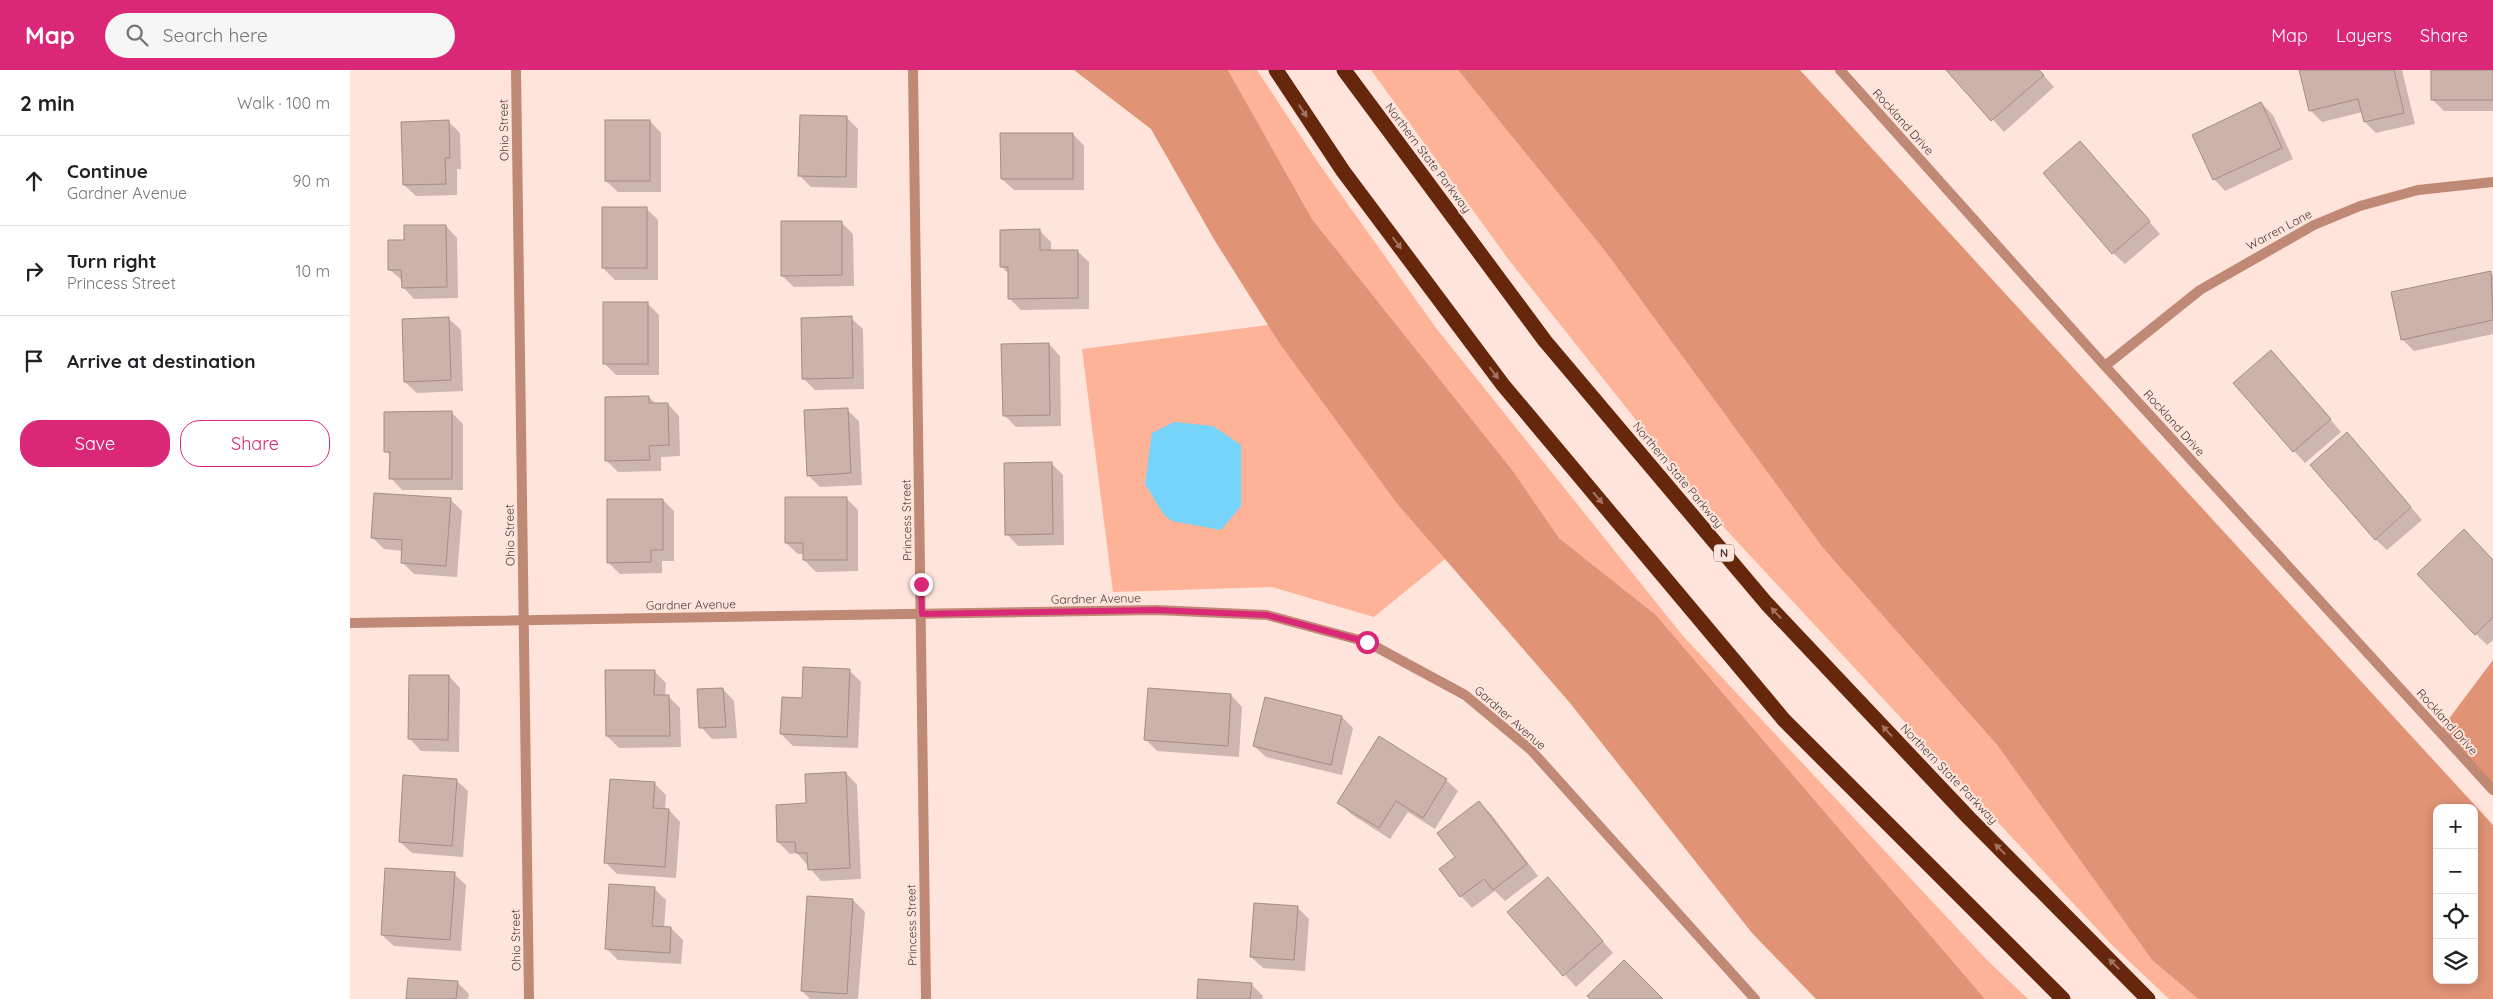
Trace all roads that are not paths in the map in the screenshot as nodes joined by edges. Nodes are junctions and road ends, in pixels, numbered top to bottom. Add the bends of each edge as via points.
1 (516, 70) edge
2 (913, 70) edge
3 (1276, 70) edge
4 (1344, 70) edge
5 (1840, 70) edge
6 (2493, 182) edge
7 (2105, 366) junction
8 (922, 614) junction
9 (524, 620) junction
10 (350, 623) edge
11 (2493, 790) edge
12 (529, 999) edge
13 (926, 999) edge
14 (1755, 999) edge
15 (2063, 999) edge
16 (2148, 999) edge

1 - 9 street, Ohio Street
2 - 8 street, Princess Street
3 -> 15 highway via 1343,172 1503,385 1778,712
16 -> 4 highway, Northern State Parkway / N via 1969,818 1767,604 1546,341
5 - 7 street, Rockland Drive
6 - 7 street, Warren Lane via 2418,190 2360,206 2314,225 2200,290
7 - 11 street, Rockland Drive
8 - 9 street, Gardner Avenue
8 - 13 street, Princess Street
8 - 14 street, Gardner Avenue via 1156,610 1267,615 1367,642 1465,696 1531,750
9 - 10 street, Gardner Avenue
9 - 12 street, Ohio Street

